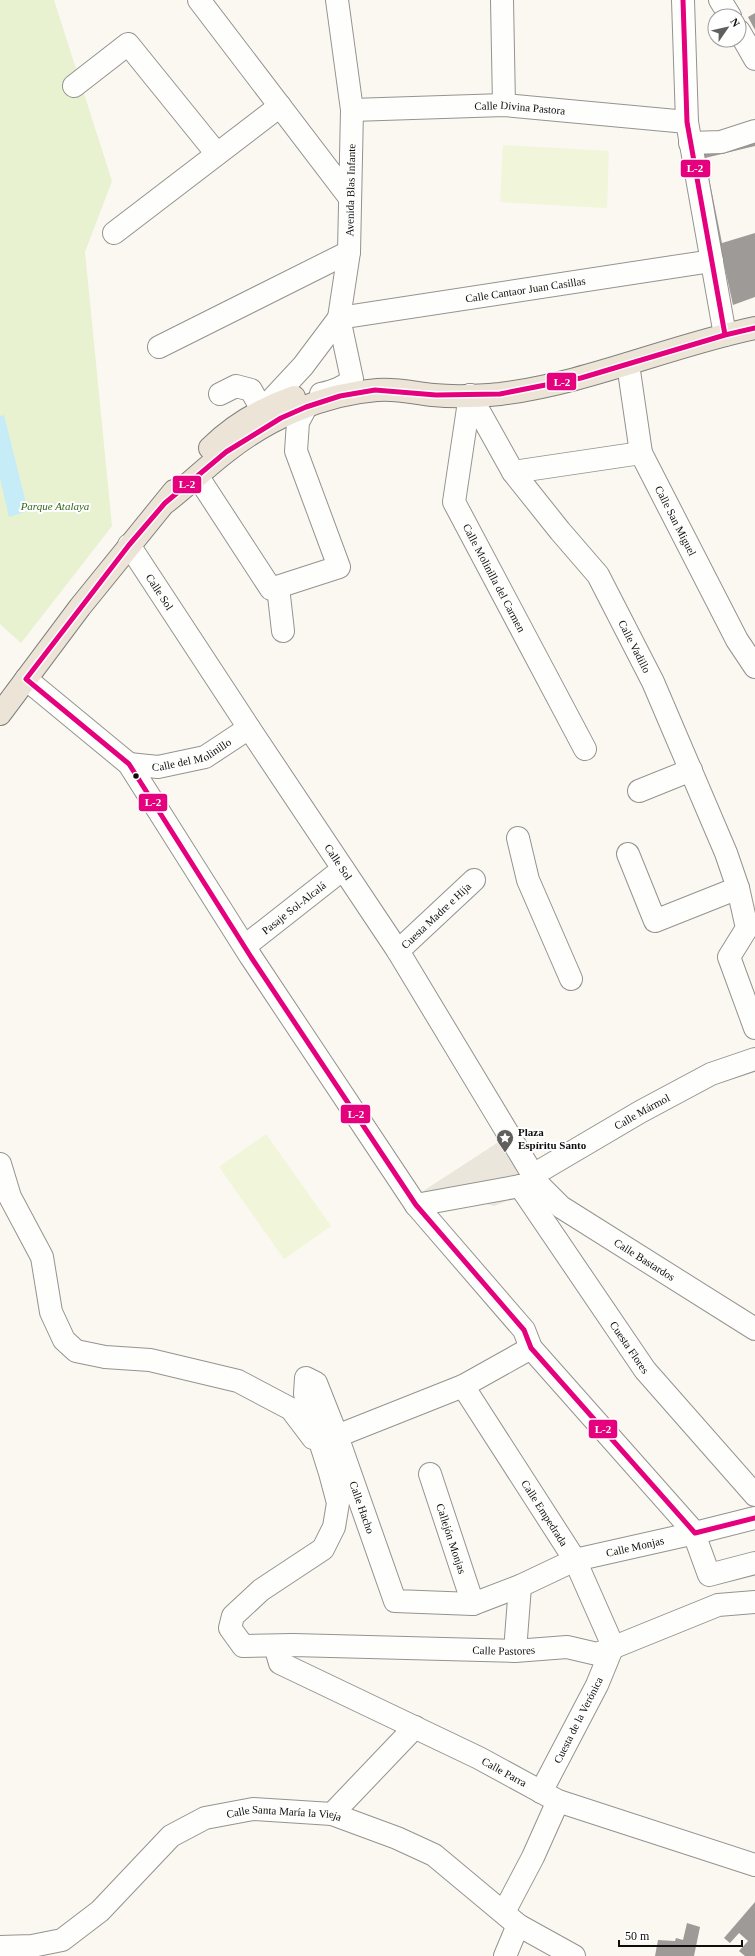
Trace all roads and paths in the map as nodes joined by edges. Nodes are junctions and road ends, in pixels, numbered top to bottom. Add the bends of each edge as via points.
1 (198, 0) edge
2 (337, 0) edge
3 (502, 0) edge
4 (683, 0) edge
5 (747, 46) edge
6 (755, 59) edge
7 (74, 86) dead end
8 (504, 105) junction
9 (280, 106) junction
10 (352, 110) junction
11 (755, 131) edge
12 (688, 133) junction
13 (216, 154) junction
14 (350, 198) junction
15 (114, 232) dead end
16 (349, 252) junction
17 (712, 261) junction
18 (339, 318) junction
19 (755, 328) edge
20 (725, 335) junction
21 (159, 347) dead end
22 (628, 364) junction
23 (352, 379) junction
24 (375, 390) junction
25 (220, 394) dead end
26 (470, 395) junction
27 (309, 406) junction
28 (262, 410) junction
29 (641, 453) junction
30 (513, 472) junction
31 (198, 477) junction
32 (165, 503) junction
33 (129, 545) junction
34 (278, 587) junction
35 (283, 631) dead end
36 (746, 639) edge
37 (755, 666) edge
38 (26, 679) junction
39 (0, 714) edge
40 (249, 728) junction
41 (585, 749) dead end
42 (129, 764) junction
43 (691, 770) junction
44 (639, 791) dead end
45 (518, 838) dead end
46 (628, 854) dead end
47 (343, 868) junction
48 (474, 880) dead end
49 (738, 888) junction
50 (245, 946) junction
51 (398, 951) junction
52 (570, 979) dead end
53 (755, 1028) edge
54 (755, 1059) edge
55 (0, 1164) edge
56 (531, 1182) junction
57 (416, 1205) junction
58 (755, 1329) edge
59 (531, 1348) junction
60 (463, 1386) junction
61 (329, 1442) junction
62 (430, 1474) dead end
63 (755, 1495) edge
64 (755, 1518) edge
65 (696, 1538) junction
66 (575, 1560) junction
67 (755, 1563) edge
68 (520, 1586) junction
69 (755, 1602) edge
70 (473, 1604) junction
71 (275, 1646) junction
72 (613, 1646) junction
73 (515, 1651) junction
74 (415, 1728) junction
75 (550, 1797) junction
76 (332, 1814) junction
77 (755, 1865) edge
78 (511, 1918) junction
79 (0, 1947) edge
80 (504, 1956) edge
81 (574, 1956) edge

1 - 9 street
2 - 10 street, Avenida Blas Infante
3 - 8 street
4 - 12 street
5 - 6 street
7 - 13 street via 128,44
8 - 10 street, Calle Divina Pastora
8 - 12 street, Calle Divina Pastora
9 - 13 street
9 - 14 street
10 - 14 street, Avenida Blas Infante
11 - 12 street, Calle Divina Pastora via 721,142
12 - 17 street
13 - 15 street
14 - 16 street, Avenida Blas Infante
16 - 18 street, Avenida Blas Infante
16 - 21 street
17 - 18 street, Calle Cantaor Juan Casillas
17 - 20 street
18 - 23 street, Avenida Blas Infante
18 - 28 street via 303,366
19 - 20 main road
20 - 22 main road
22 - 26 main road via 581,378 507,393
22 - 29 street, Calle San Miguel
23 - 24 main road via 366,381
23 - 27 street via 335,391 319,395
23 - 28 main road via 297,395
24 - 26 main road
24 - 27 main road via 340,396
25 - 28 street via 236,386 251,390
26 - 30 street, Calle Vadillo
26 - 41 street, Calle Molinilla del Carmen via 454,502
27 - 31 main road via 257,431 226,452
27 - 34 street via 298,422 296,450 339,567
28 - 32 main road via 218,440 190,468
29 - 30 street
29 - 36 street, Calle San Miguel
30 - 43 street, Calle Vadillo via 598,575 653,682
31 - 32 main road
31 - 34 street via 271,589
32 - 33 main road
33 - 38 main road
33 - 40 street, Calle Sol
34 - 35 street
36 - 37 street, Calle San Miguel
38 - 39 main road
38 - 42 street
40 - 42 street, Calle del Molinillo via 205,757 158,767
40 - 47 street, Calle Sol
42 - 50 street
43 - 44 street
43 - 49 street, Calle Vadillo
45 - 52 street via 528,880
46 - 49 street via 655,921
47 - 50 street, Pasaje Sol-Alcalá
47 - 51 street, Calle Sol
48 - 51 street, Cuesta Madre e Hija
49 - 53 street, Calle Vadillo via 747,928 729,957
50 - 57 street
51 - 56 street, Calle Sol
54 - 56 street, Calle Mármol via 711,1074 640,1112
55 - 61 street via 10,1197 42,1257 51,1312 64,1340 76,1352 150,1360 238,1381 291,1409
56 - 57 street
56 - 58 street, Calle Bastardos via 561,1206
56 - 63 street, Cuesta Flores via 645,1370
57 - 59 street via 520,1325
59 - 60 street
59 - 65 street
60 - 61 street
60 - 66 street, Calle Empedrada
61 - 70 street, Calle Hacho via 395,1601
61 - 71 street, Calle Pastores via 338,1503 334,1527 323,1549 261,1590 233,1616 230,1628 243,1646
62 - 70 street, Callejón Monjas
64 - 65 street, Calle Monjas
65 - 66 street, Calle Monjas
65 - 67 street via 709,1575
66 - 68 street, Calle Hacho
66 - 72 street, Calle Empedrada
68 - 70 street, Calle Hacho
68 - 73 street
69 - 72 street, Calle Pastores via 718,1605
71 - 73 street, Calle Pastores
71 - 74 street, Calle Parra via 280,1663
72 - 73 street, Calle Pastores via 597,1654 567,1647
72 - 75 street, Cuesta de la Verónica
74 - 75 street, Calle Parra via 480,1758
74 - 76 street
75 - 77 street, Calle Parra
75 - 78 street, Cuesta de la Verónica via 533,1857
76 - 78 street, Calle Santa María la Vieja via 434,1855
76 - 79 street, Calle Santa María la Vieja via 253,1809 206,1818 171,1836 100,1911 62,1940 32,1946
78 - 80 street, Cuesta de la Verónica
78 - 81 street, Calle Santa María la Vieja

